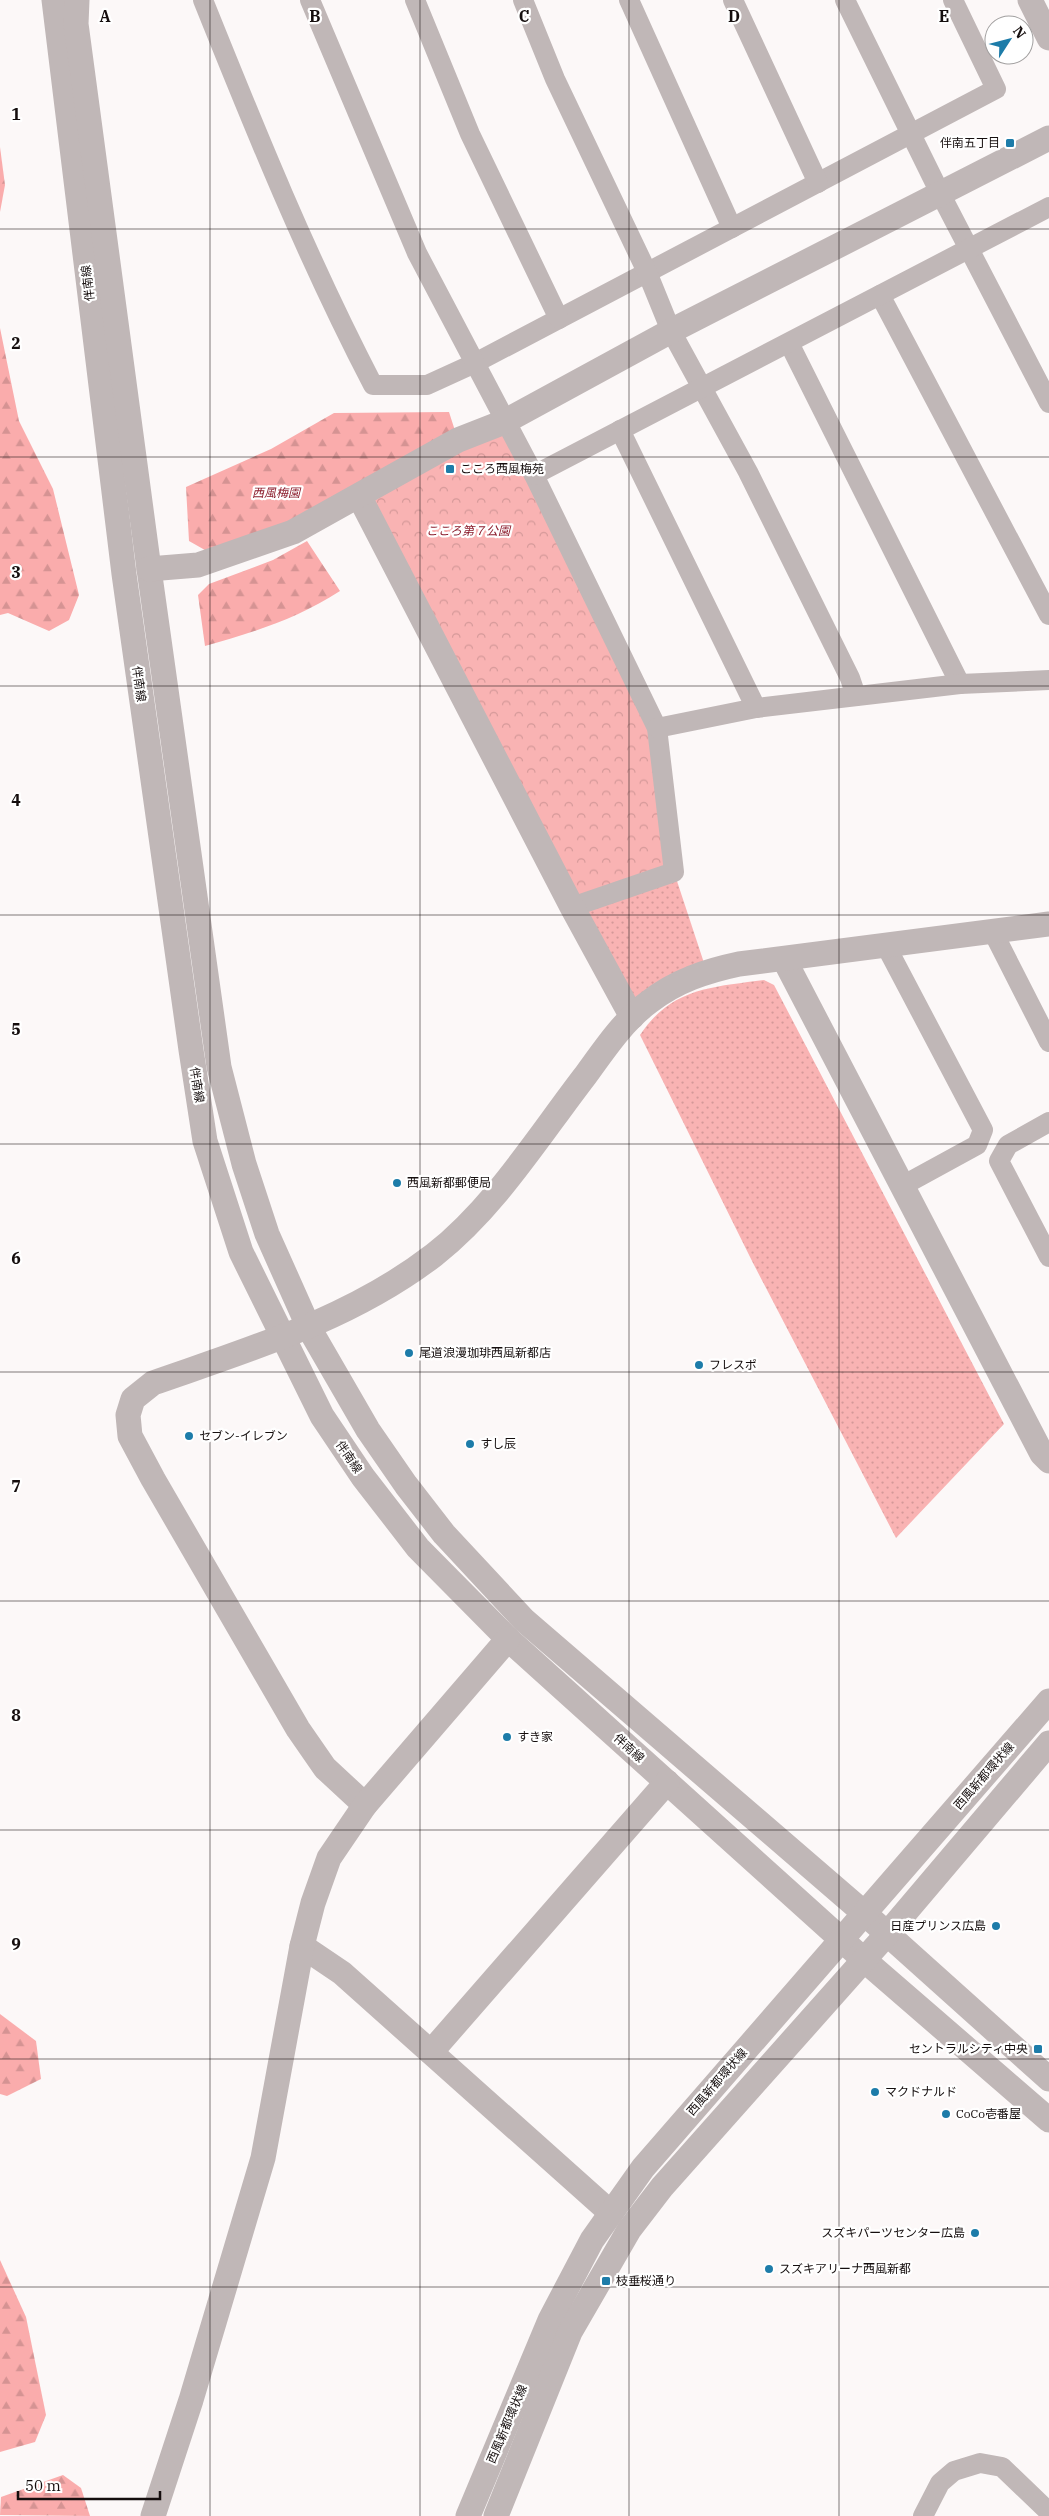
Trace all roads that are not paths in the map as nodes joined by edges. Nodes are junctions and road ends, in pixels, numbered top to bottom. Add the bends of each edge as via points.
1 (54, 0) edge
2 (77, 0) edge
3 (203, 0) edge
4 (310, 0) edge
5 (415, 0) edge
6 (523, 0) edge
7 (629, 0) edge
8 (733, 0) edge
9 (845, 0) edge
10 (953, 0) edge
11 (1030, 0) edge
12 (1049, 38) edge
13 (910, 134) junction
14 (1049, 138) edge
15 (818, 183) junction
16 (941, 195) junction
17 (1049, 207) edge
18 (732, 228) junction
19 (969, 250) junction
20 (648, 272) junction
21 (880, 295) junction
22 (559, 319) junction
23 (671, 331) junction
24 (789, 343) junction
25 (474, 364) junction
26 (702, 388) junction
27 (1049, 403) edge
28 (504, 422) junction
29 (620, 430) junction
30 (534, 475) junction
31 (359, 496) junction
32 (149, 569) junction
33 (1049, 615) edge
34 (1049, 680) edge
35 (960, 684) junction
36 (856, 696) junction
37 (756, 708) junction
38 (657, 728) junction
39 (572, 907) junction
40 (1049, 924) edge
41 (993, 932) junction
42 (886, 946) junction
43 (784, 959) junction
44 (632, 1017) junction
45 (1049, 1042) edge
46 (1049, 1122) edge
47 (902, 1186) junction
48 (1049, 1257) edge
49 (309, 1328) junction
50 (283, 1337) junction
51 (1049, 1461) edge
52 (508, 1639) junction
53 (1049, 1701) edge
54 (1049, 1743) edge
55 (667, 1782) junction
56 (365, 1805) junction
57 (864, 1913) junction
58 (887, 1934) junction
59 (840, 1938) junction
60 (302, 1946) junction
61 (862, 1959) junction
62 (431, 2052) junction
63 (1049, 2079) edge
64 (1049, 2120) edge
65 (611, 2213) junction
66 (1049, 2512) edge
67 (153, 2516) edge
68 (468, 2516) edge
69 (496, 2516) edge
70 (922, 2516) edge

1 - 50 street, 伴南線 via 124,574 205,1141 241,1252
2 - 32 street, 伴南線 via 76,24
3 - 25 street via 279,190 329,300 373,384 427,385
4 - 25 street via 417,253
5 - 22 street via 470,134
6 - 20 street via 555,79
7 - 18 street
8 - 15 street
9 - 13 street
10 - 13 street via 996,89
11 - 12 street
13 - 15 street
13 - 16 street
14 - 16 street
15 - 18 street
16 - 19 street
16 - 23 street
17 - 19 street
18 - 20 street
19 - 21 street
19 - 27 street
20 - 22 street
20 - 23 street
21 - 24 street
21 - 33 street
22 - 25 street
23 - 26 street
23 - 28 street
24 - 26 street
24 - 35 street
25 - 28 street
26 - 29 street
26 - 36 street via 752,480
28 - 30 street
28 - 31 street via 458,440
29 - 30 street
29 - 37 street
30 - 38 street
31 - 32 street via 293,532 198,565
31 - 39 street
32 - 49 street, 伴南線 via 219,1067 244,1164 267,1234
34 - 35 street
35 - 36 street
36 - 37 street
37 - 38 street
38 - 39 street via 674,872
39 - 44 street
40 - 41 street
41 - 42 street
41 - 45 street
42 - 43 street
42 - 47 street via 983,1130 977,1145
43 - 44 street via 739,964 691,977 662,993
43 - 47 street
44 - 49 street via 500,1188 469,1223 434,1255 395,1281
46 - 48 street via 1008,1145 999,1161
47 - 51 street via 1038,1446
49 - 50 street
49 - 57 street, 伴南線 via 368,1430 406,1485 444,1534 524,1620
50 - 52 street, 伴南線 via 322,1416 363,1477 418,1548
50 - 56 street via 153,1382 133,1398 128,1415 130,1436 298,1728 325,1768
52 - 55 street, 伴南線
52 - 56 street
53 - 57 street, 西風新都環状線
54 - 58 street, 西風新都環状線
55 - 59 street, 伴南線
55 - 62 street
56 - 60 street via 329,1858
57 - 58 street, 伴南線
57 - 59 street, 西風新都環状線
58 - 61 street, 西風新都環状線
58 - 63 street, 伴南線
59 - 61 street, 伴南線
59 - 65 street, 西風新都環状線 via 643,2168
60 - 62 street via 342,1973
60 - 67 street via 263,2158
61 - 64 street, 伴南線
61 - 69 street, 西風新都環状線 via 662,2187 629,2230 570,2332
62 - 65 street
65 - 68 street, 西風新都環状線 via 592,2240 550,2320
66 - 70 street via 1002,2467 980,2463 954,2471 940,2483

